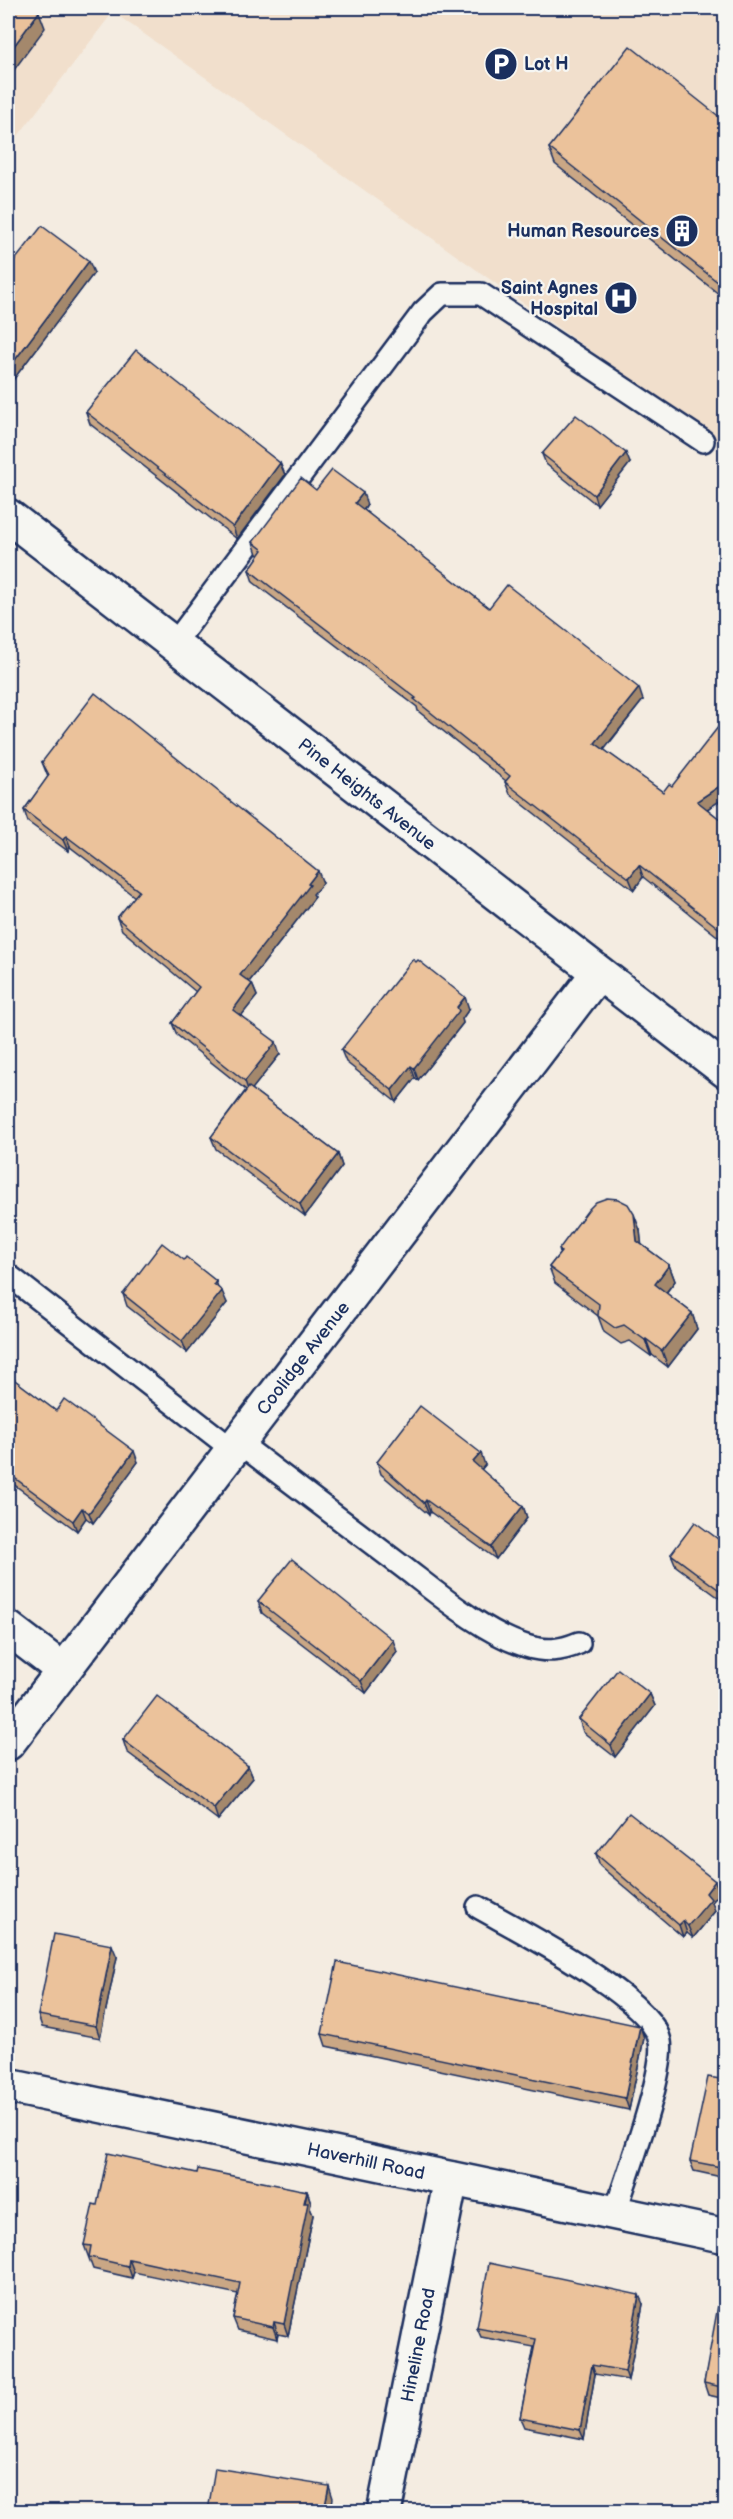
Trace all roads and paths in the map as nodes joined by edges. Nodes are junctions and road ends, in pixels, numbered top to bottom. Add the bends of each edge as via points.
1 (703, 441) dead end
2 (8, 516) edge
3 (174, 644) junction
4 (598, 973) junction
5 (726, 1071) edge
6 (8, 1275) edge
7 (235, 1446) junction
8 (8, 1628) edge
9 (579, 1643) dead end
10 (63, 1670) junction
11 (8, 1743) edge
12 (478, 1907) dead end
13 (8, 2086) edge
14 (451, 2179) junction
15 (615, 2213) junction
16 (726, 2236) edge
17 (384, 2511) edge

1 - 3 lane via 481,294 442,294 423,312
2 - 3 street, Pine Heights Avenue
3 - 4 street, Pine Heights Avenue
4 - 5 street, Pine Heights Avenue
4 - 7 street, Coolidge Avenue
6 - 7 lane
7 - 9 lane via 486,1626 542,1650 556,1651
7 - 10 street, Coolidge Avenue
8 - 10 street
10 - 11 street, Coolidge Avenue
12 - 15 lane via 609,1983 645,2016 660,2040 660,2067
13 - 14 street, Haverhill Road
14 - 15 street, Haverhill Road
14 - 17 street, Hineline Road
15 - 16 street, Haverhill Road

